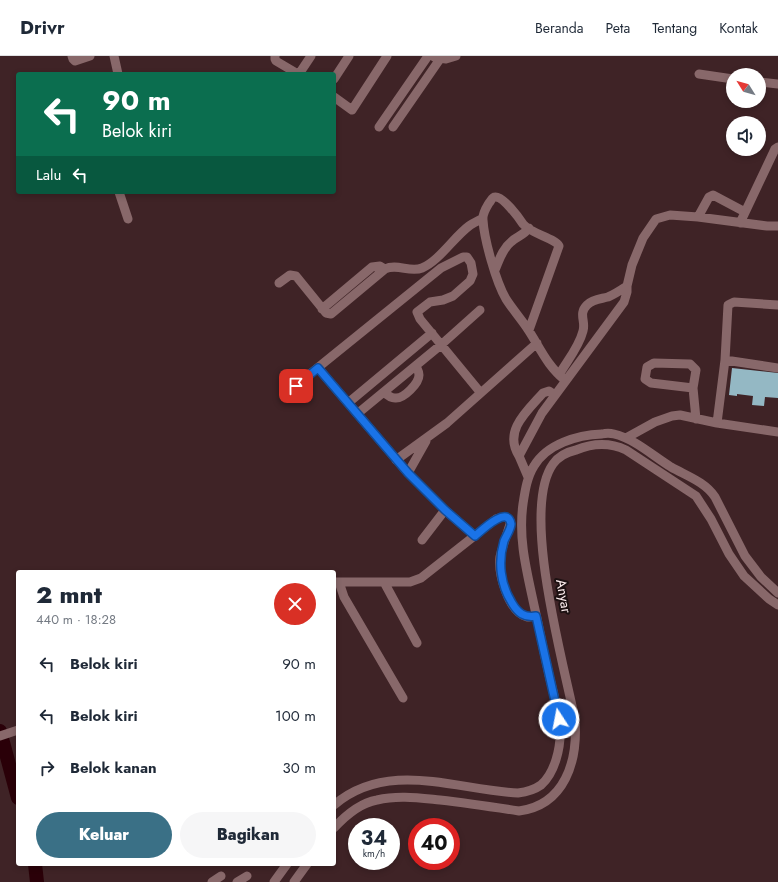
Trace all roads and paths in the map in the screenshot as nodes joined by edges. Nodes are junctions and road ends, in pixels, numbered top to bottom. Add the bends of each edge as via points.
1 (72, 56) edge
2 (90, 56) edge
3 (114, 56) edge
4 (275, 56) edge
5 (311, 56) edge
6 (349, 56) edge
7 (387, 56) edge
8 (428, 56) edge
9 (456, 56) edge
10 (437, 57) edge
11 (118, 72) edge
12 (295, 72) edge
13 (299, 72) edge
14 (699, 74) dead end
15 (336, 76) edge
16 (726, 78) edge
17 (766, 83) edge
18 (778, 84) edge
19 (336, 99) edge
20 (379, 127) dead end
21 (393, 127) dead end
22 (778, 147) edge
23 (120, 194) edge
24 (745, 212) junction
25 (698, 217) junction
26 (482, 218) junction
27 (128, 219) dead end
28 (740, 223) junction
29 (778, 226) edge
30 (529, 228) junction
31 (385, 269) junction
32 (495, 270) junction
33 (355, 282) junction
34 (279, 283) dead end
35 (626, 286) junction
36 (361, 289) junction
37 (778, 304) edge
38 (322, 309) junction
39 (480, 310) dead end
40 (529, 330) junction
41 (432, 333) junction
42 (536, 343) junction
43 (442, 344) junction
44 (725, 360) junction
45 (416, 366) junction
46 (318, 368) junction
47 (778, 368) edge
48 (562, 377) junction
49 (694, 388) junction
50 (384, 392) junction
51 (480, 392) junction
52 (284, 395) dead end
53 (555, 395) junction
54 (348, 402) junction
55 (357, 414) junction
56 (696, 419) junction
57 (717, 423) junction
58 (778, 432) edge
59 (613, 433) junction
60 (428, 438) junction
61 (626, 438) junction
62 (610, 444) junction
63 (519, 456) junction
64 (396, 460) junction
65 (408, 473) junction
66 (528, 477) junction
67 (445, 510) junction
68 (723, 510) junction
69 (712, 519) junction
70 (475, 536) junction
71 (422, 540) dead end
72 (336, 582) edge
73 (384, 582) junction
74 (778, 592) edge
75 (549, 598) junction
76 (533, 601) junction
77 (778, 605) edge
78 (536, 616) junction
79 (417, 643) dead end
80 (403, 698) dead end
81 (16, 731) edge
82 (0, 736) edge
83 (336, 803) edge
84 (336, 826) edge
85 (286, 866) edge
86 (306, 866) edge
87 (221, 876) dead end
88 (247, 876) dead end
89 (212, 882) edge
90 (237, 882) edge
91 (274, 882) edge
92 (294, 882) edge

1 - 2 street via 75,62
3 - 11 street
4 - 12 street via 276,60
5 - 13 street
6 - 15 street
7 - 19 street via 352,110
8 - 20 street
9 - 10 street via 446,59
10 - 21 street
14 - 16 street
17 - 18 street
22 - 24 street
23 - 27 street
24 - 25 street via 711,195
24 - 28 street
25 - 28 street
25 - 35 street via 670,215 655,221 644,238
26 - 30 street via 491,200 498,197
26 - 31 street via 469,226 445,250 421,268 389,266
26 - 32 street
28 - 29 street
30 - 32 street via 524,235 508,244
30 - 40 street via 559,246
31 - 33 street via 374,266
31 - 36 street
32 - 40 street via 506,299
33 - 36 street
33 - 38 street
34 - 38 street via 293,275
35 - 48 street via 624,302
35 - 48 street via 608,297 587,305 582,314 582,336
36 - 38 street via 331,314
37 - 44 street via 729,304
39 - 43 street
40 - 42 street
41 - 43 street
41 - 46 street via 417,312 430,302 453,296 470,281 474,274 467,257 441,268
41 - 54 street
42 - 48 street via 548,362
42 - 51 street
43 - 45 street
43 - 51 street
44 - 47 street
44 - 57 street
45 - 50 street
45 - 50 street via 419,376 417,382 405,394 395,398
46 - 52 street
46 - 54 street
48 - 53 street
49 - 49 street via 651,383 645,379 647,367 654,363 690,364 696,370
49 - 56 street
50 - 55 street
51 - 60 street
53 - 63 street via 542,413
53 - 63 street via 549,391 543,393 518,422 514,438
54 - 55 street
55 - 64 street
56 - 57 street
56 - 61 street via 672,416
57 - 58 street
59 - 61 street
59 - 62 street
59 - 66 street via 584,435 555,447 539,459
60 - 64 street
60 - 65 street
61 - 68 street via 709,489
62 - 69 street, Anyar via 626,450 696,496
62 - 75 street, Anyar via 591,445 570,451 557,459 544,482 540,540
63 - 66 street
64 - 65 street
65 - 67 street
66 - 76 street via 523,505 522,545
67 - 70 street
67 - 71 street
68 - 69 street
68 - 74 street via 745,556
69 - 77 street, Anyar via 729,554 744,576
70 - 73 street via 421,578 410,582
70 - 78 street via 496,518 508,518 511,526 501,555 501,576 508,598 514,607 524,616
72 - 73 street
72 - 80 street
73 - 79 street
75 - 76 street
75 - 84 street, Anyar via 576,733 567,778 558,790 532,808 519,811 416,798 380,799 355,810
76 - 78 street
78 - 83 street via 560,730 554,763 541,784 518,793 414,779 389,781 360,788
81 - 82 street
85 - 91 street
86 - 92 street
87 - 89 street
88 - 90 street

